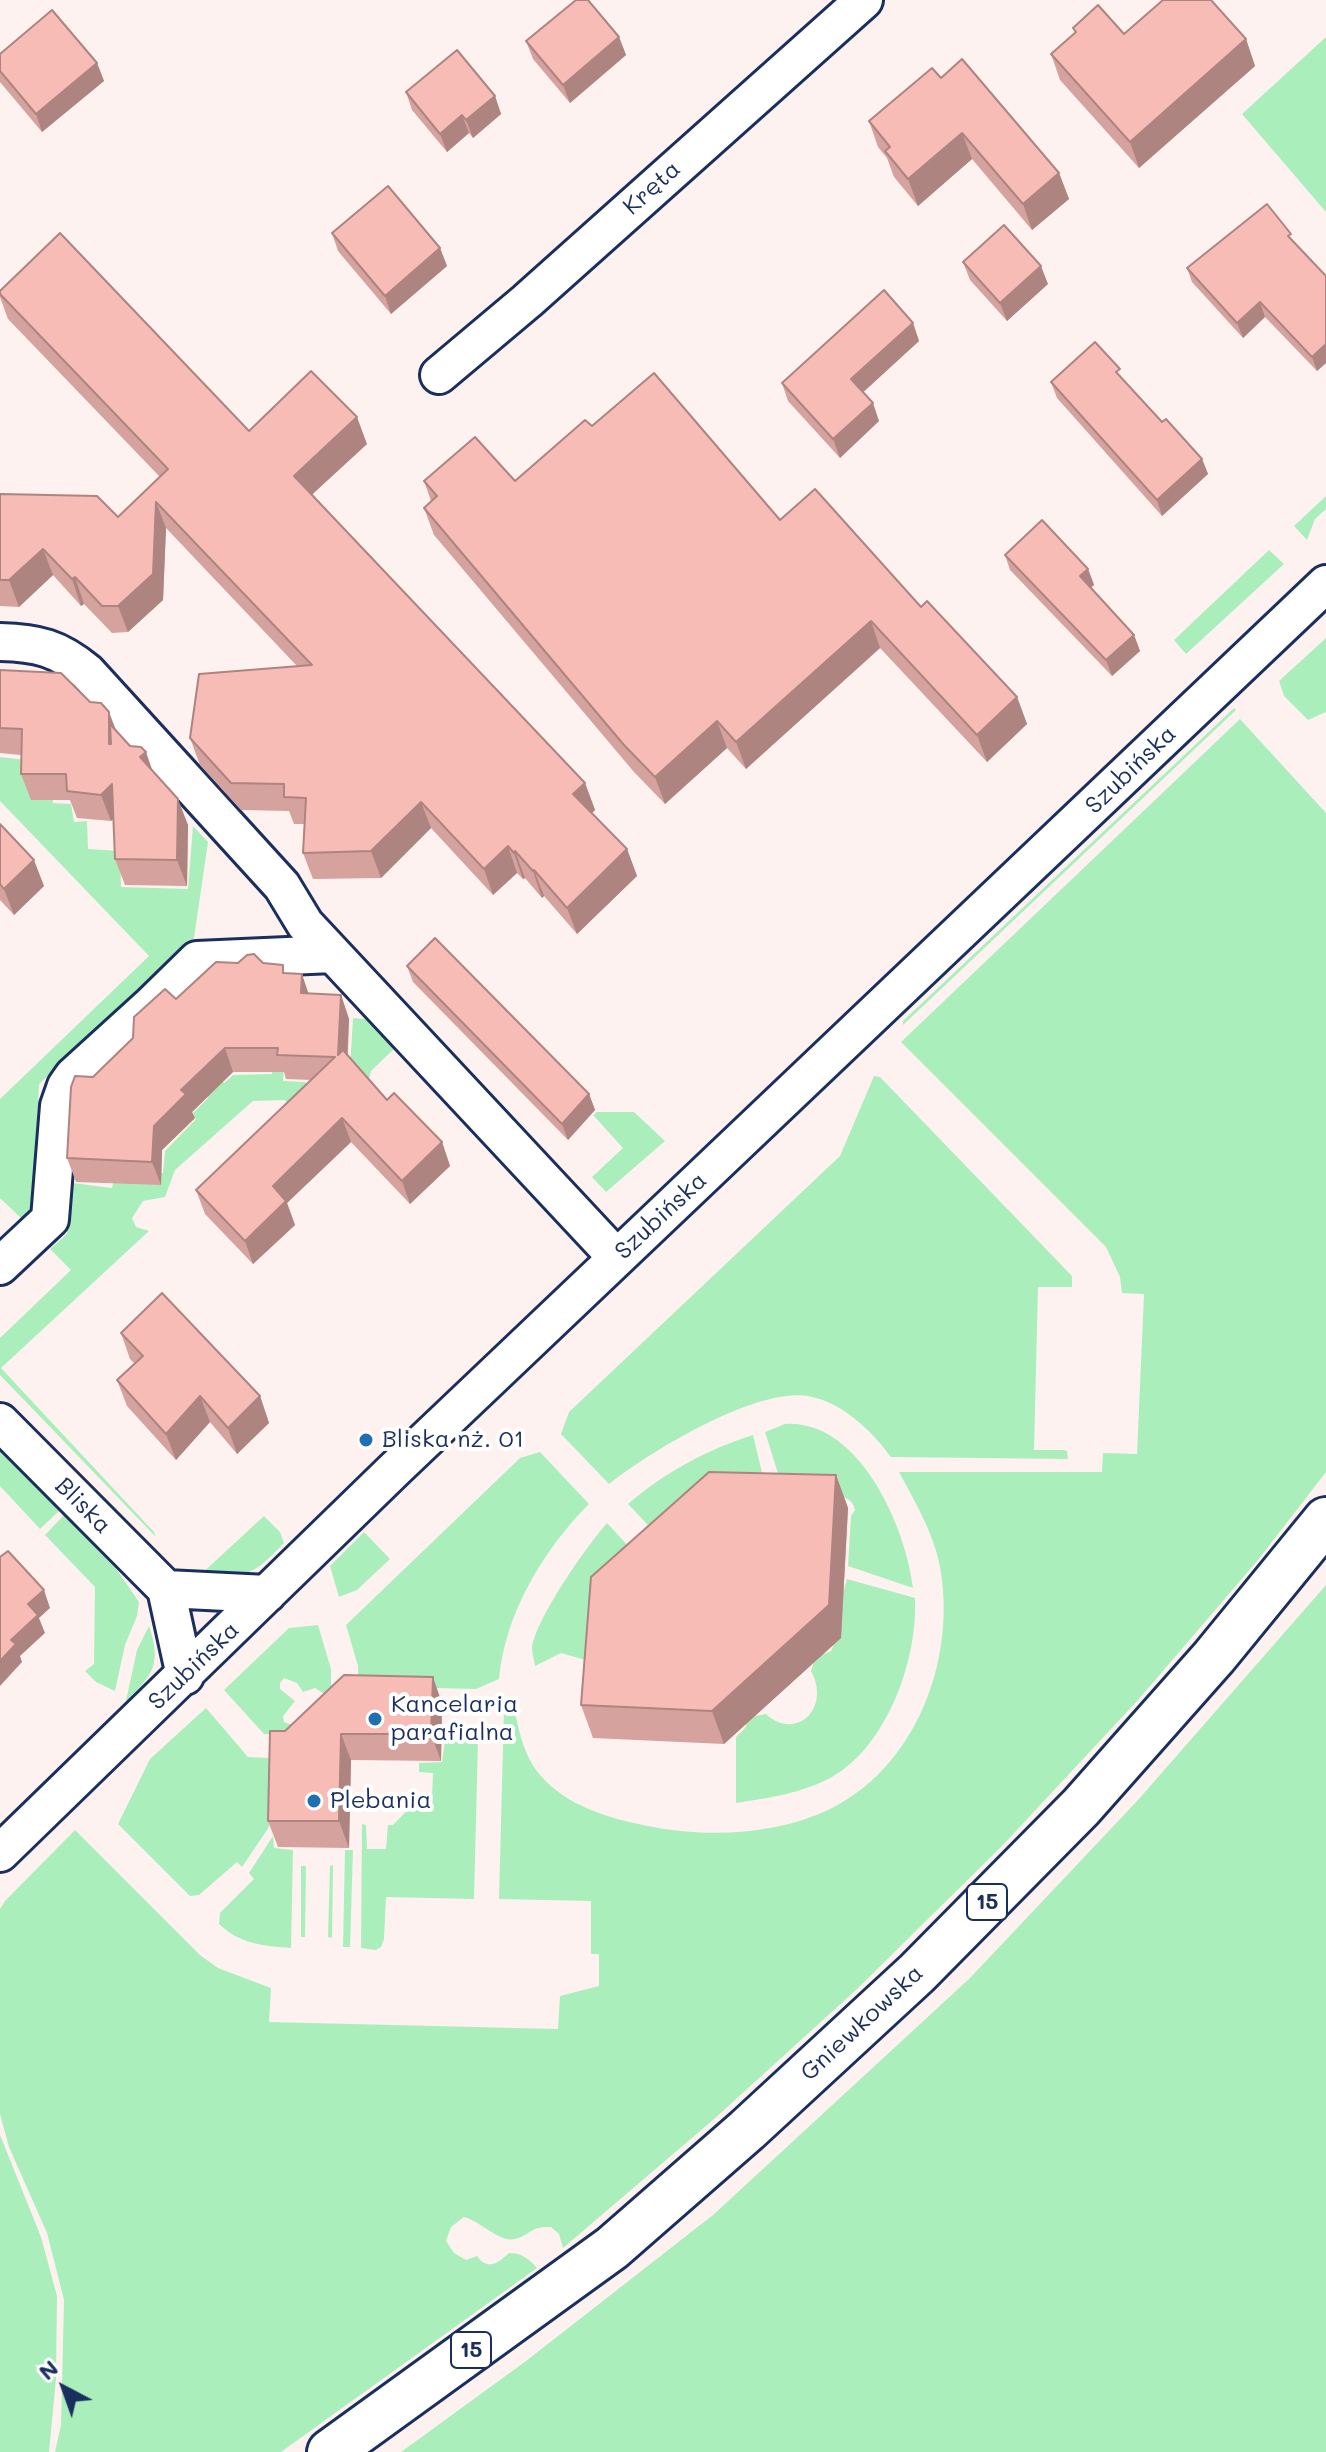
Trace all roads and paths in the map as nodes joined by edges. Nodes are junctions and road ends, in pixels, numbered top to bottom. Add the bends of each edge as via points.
1 (864, 0) edge
2 (439, 375) dead end
3 (1326, 584) edge
4 (0, 642) edge
5 (333, 954) junction
6 (617, 1258) junction
7 (0, 1266) edge
8 (0, 1422) edge
9 (1326, 1520) edge
10 (166, 1589) junction
11 (267, 1594) junction
12 (185, 1676) junction
13 (0, 1853) edge
14 (330, 2452) edge

1 - 2 street, Kręta
3 - 6 street, Szubińska
4 - 5 street via 47,647 87,672 282,886 305,924
5 - 6 street
5 - 7 street via 197,960 73,1076 60,1100 50,1219
6 - 11 street, Szubińska
8 - 10 street, Bliska
9 - 14 main road, Gniewkowska / 15 via 1081,1807 917,1973 612,2248
10 - 11 street
10 - 12 street
11 - 12 street, Szubińska
12 - 13 street, Szubińska

